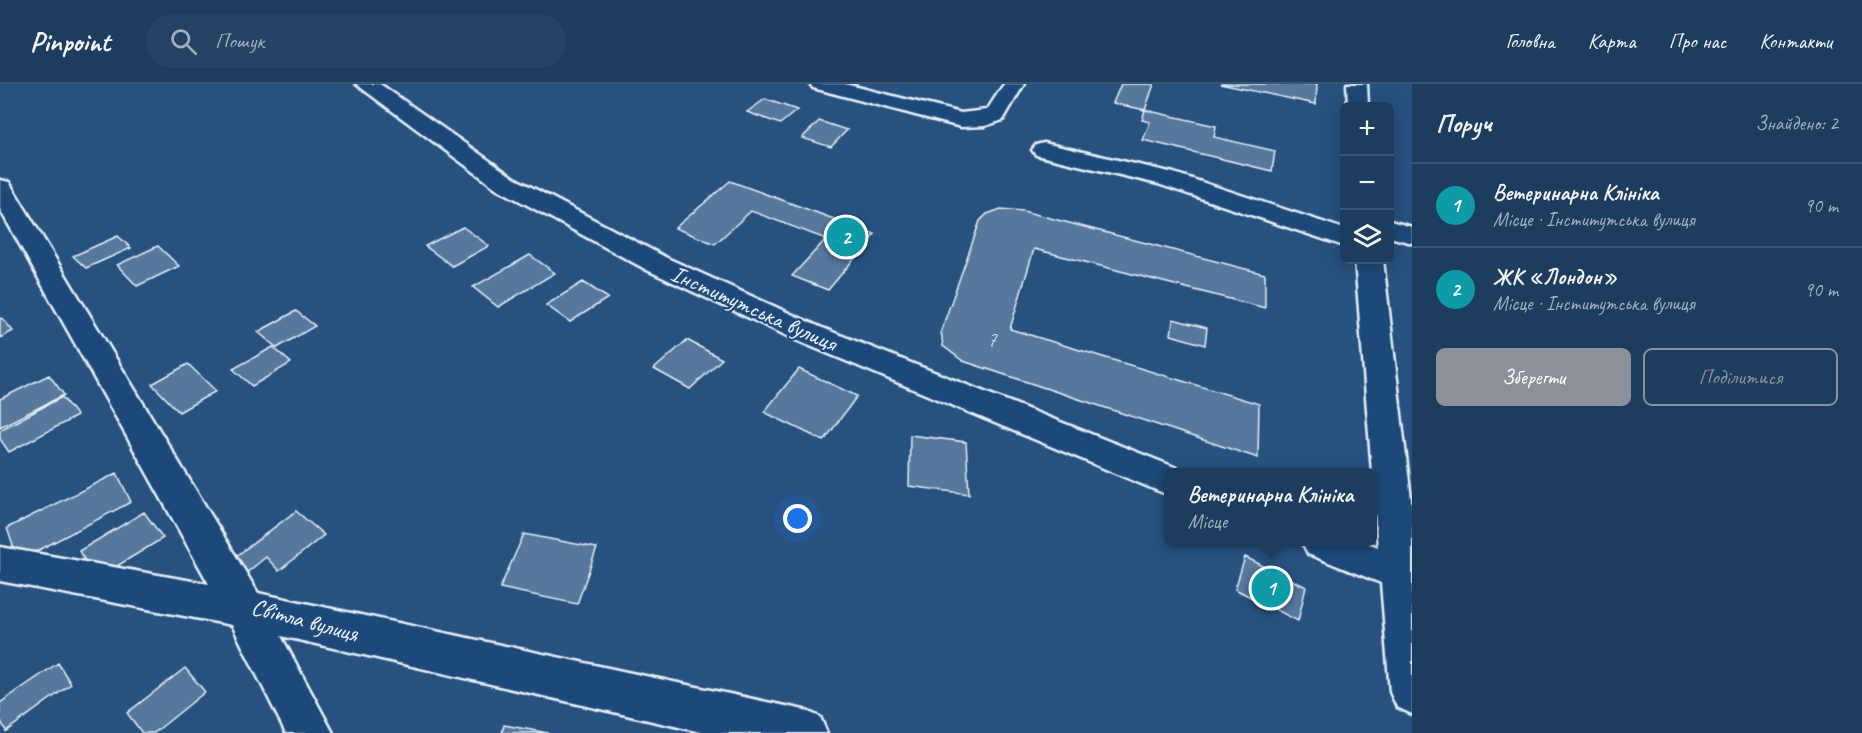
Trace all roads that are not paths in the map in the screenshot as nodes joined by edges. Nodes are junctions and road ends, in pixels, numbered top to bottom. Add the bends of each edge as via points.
1 (366, 84) edge
2 (820, 84) edge
3 (1014, 84) edge
4 (1357, 84) edge
5 (1358, 102) edge
6 (1044, 150) dead end
7 (0, 187) edge
8 (1394, 230) edge
9 (1412, 235) edge
10 (1340, 237) edge
11 (1369, 264) edge
12 (1164, 478) edge
13 (1331, 546) edge
14 (0, 564) edge
15 (1406, 575) edge
16 (245, 609) junction
17 (1412, 692) edge
18 (310, 733) edge
19 (804, 733) edge

1 - 12 street, Інститутська вулиця via 505,183 657,264 809,334
2 - 3 street via 968,120 994,116
4 - 5 street
6 - 10 street via 1165,178
7 - 16 street, Світла вулиця
8 - 9 street
11 - 15 street
13 - 15 street
14 - 16 street
15 - 17 street
16 - 18 street
16 - 19 street, Світла вулиця

